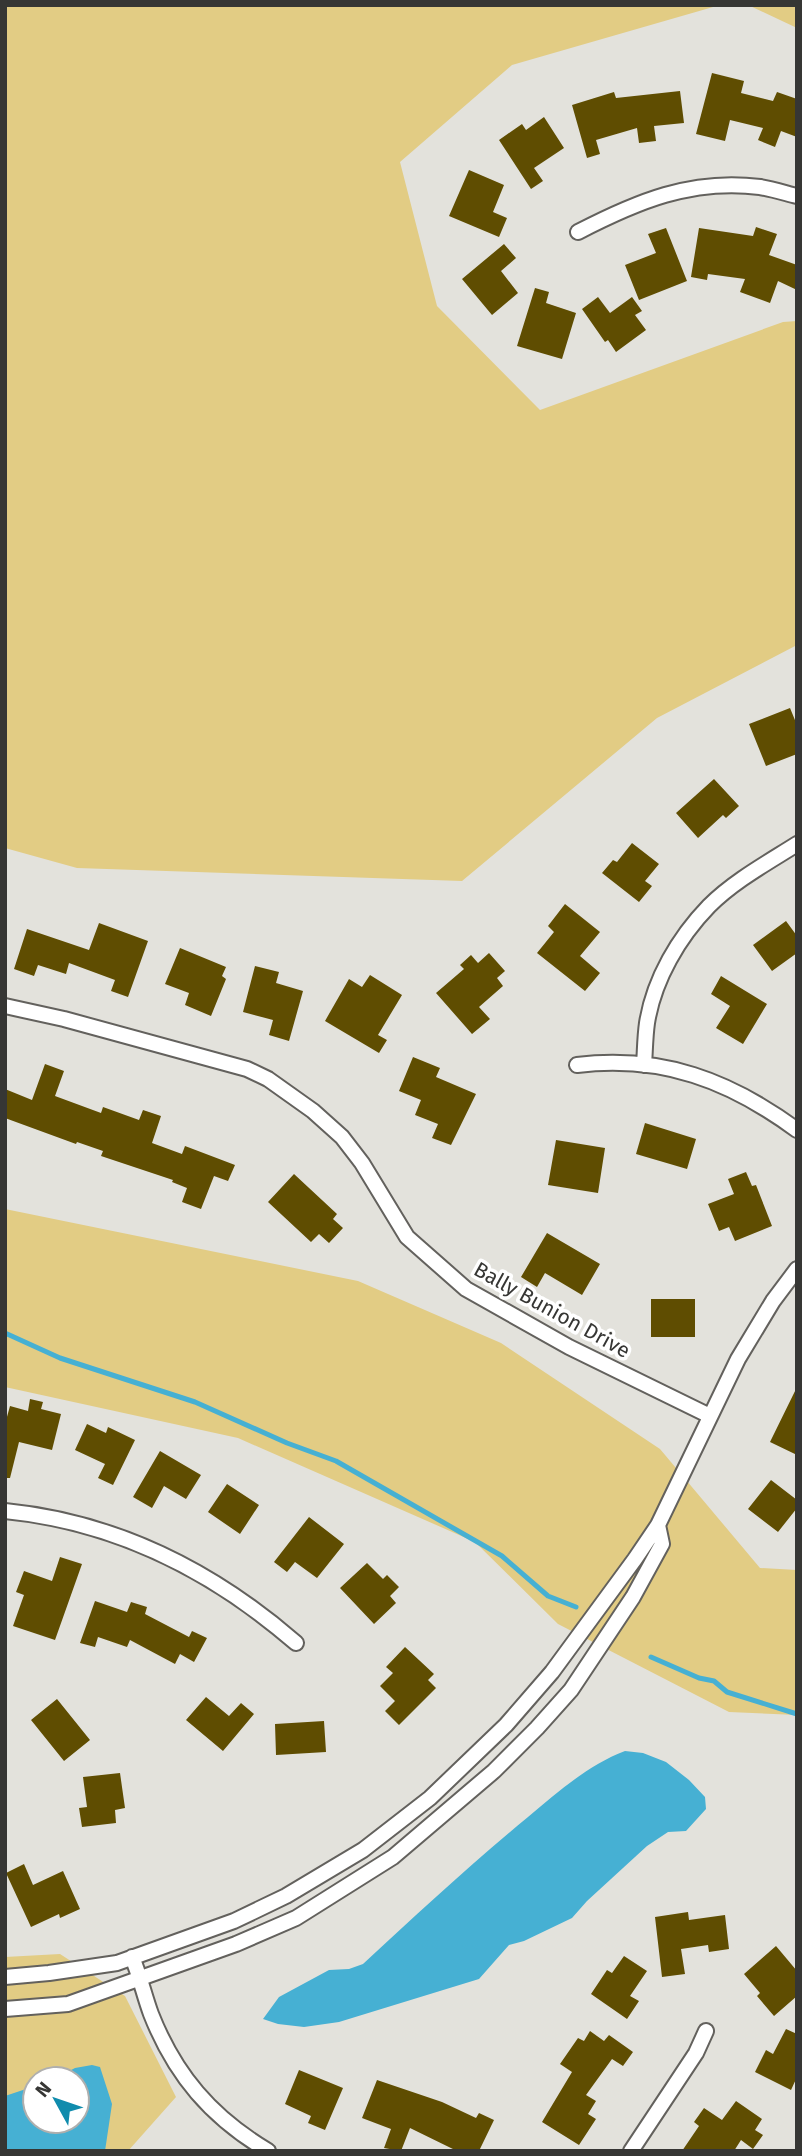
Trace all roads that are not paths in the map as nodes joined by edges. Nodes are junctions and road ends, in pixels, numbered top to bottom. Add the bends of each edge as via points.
1 (797, 196) edge
2 (578, 232) dead end
3 (797, 844) edge
4 (5, 1006) edge
5 (577, 1065) dead end
6 (644, 1065) junction
7 (797, 1130) edge
8 (797, 1269) edge
9 (710, 1416) junction
10 (5, 1511) edge
11 (658, 1525) junction
12 (296, 1643) dead end
13 (132, 1958) junction
14 (5, 1977) edge
15 (142, 1980) junction
16 (5, 2009) edge
17 (706, 2031) dead end
18 (268, 2151) edge
19 (631, 2151) edge

1 - 2 street via 760,187 717,185 674,191 626,207
3 - 6 street via 738,882 710,905 681,939 660,978 647,1021
4 - 9 street, Bally Bunion Drive via 234,1065 268,1079 342,1137 407,1237 466,1289 569,1347
5 - 6 street
6 - 7 street via 737,1091
8 - 9 street via 738,1359
9 - 11 street
10 - 12 street via 75,1522 166,1555 208,1577
11 - 13 street via 552,1672 506,1725 430,1798 363,1850 286,1896
11 - 15 street via 662,1544 571,1690 494,1771 393,1857 296,1918
13 - 14 street
13 - 15 street
15 - 16 street via 68,2004
15 - 18 street via 171,2057 199,2097 237,2132
17 - 19 street

